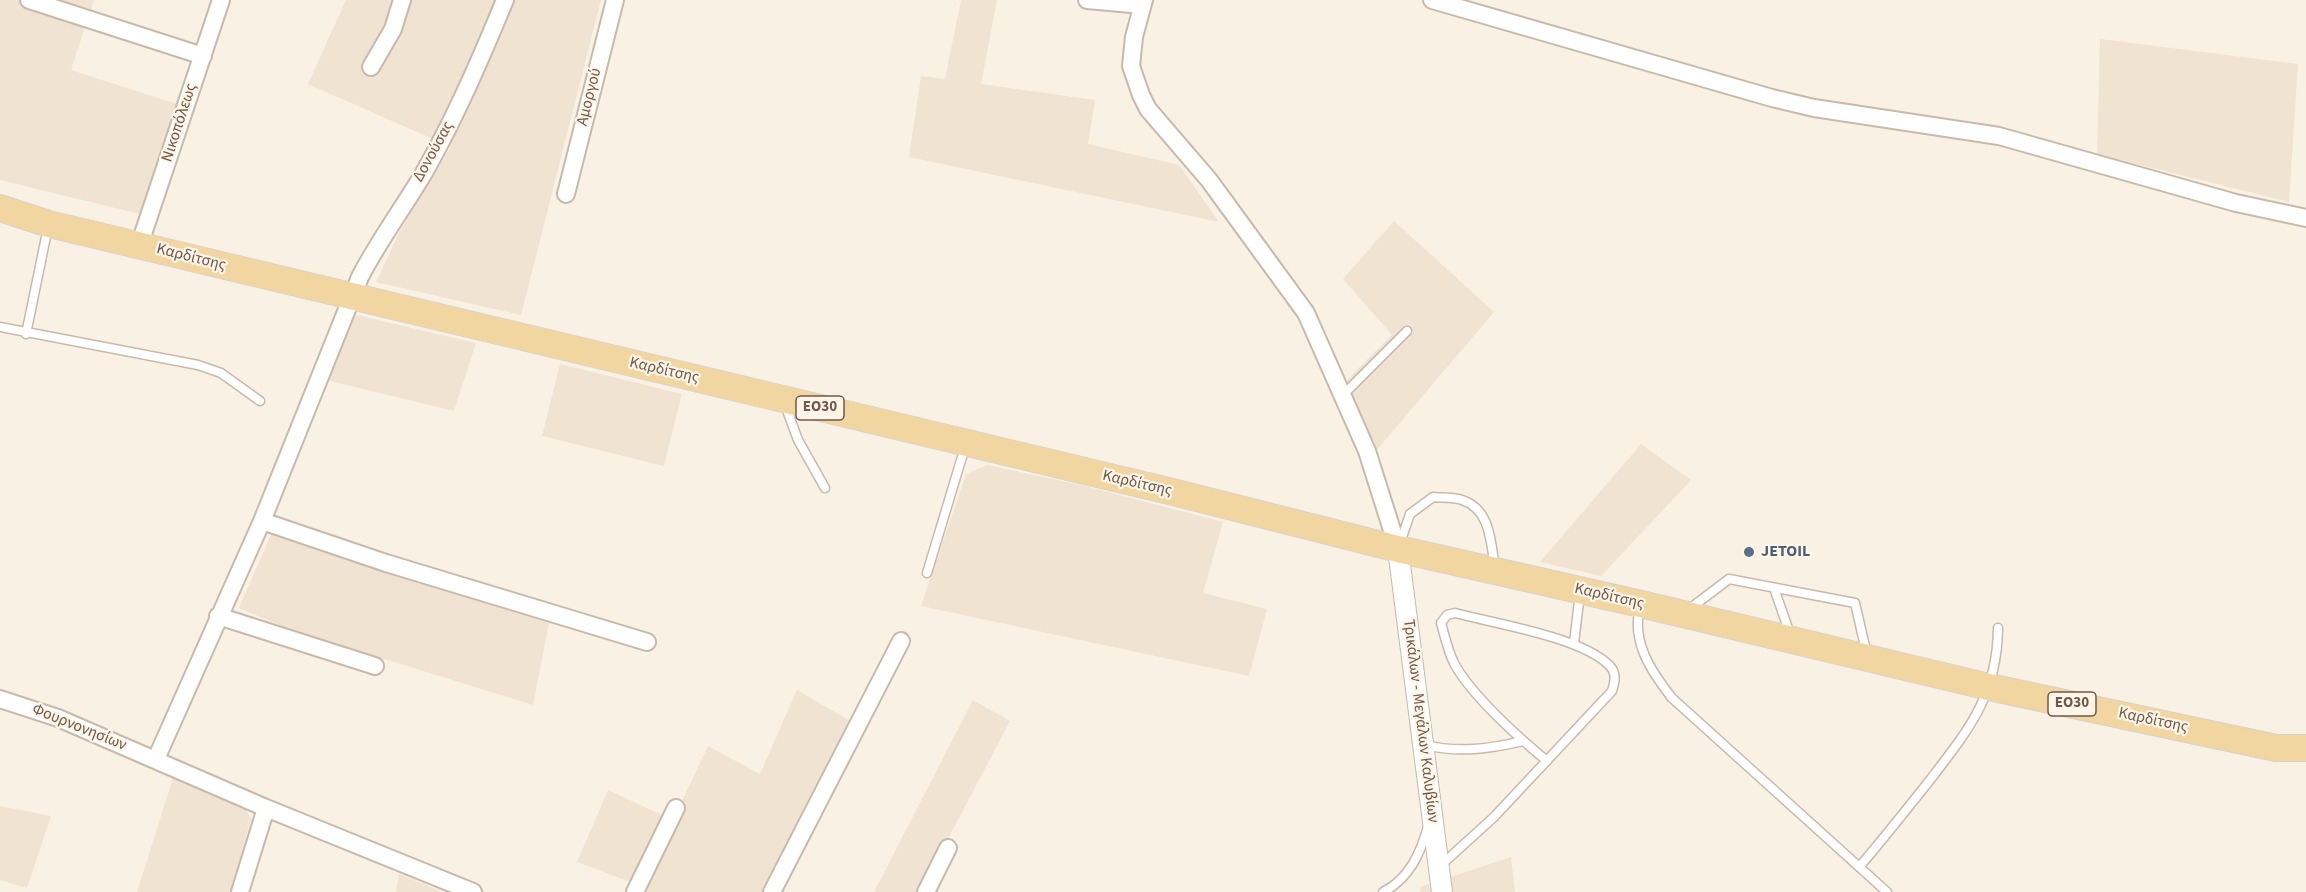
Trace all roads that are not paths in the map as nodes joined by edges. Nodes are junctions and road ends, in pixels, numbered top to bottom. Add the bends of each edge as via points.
1 (29, 0) edge
2 (221, 0) edge
3 (402, 0) edge
4 (505, 0) edge
5 (615, 0) edge
6 (1087, 0) edge
7 (1432, 0) edge
8 (1143, 2) edge
9 (203, 56) junction
10 (371, 67) dead end
11 (566, 194) dead end
12 (0, 208) edge
13 (2306, 218) edge
14 (49, 224) junction
15 (139, 246) junction
16 (353, 298) junction
17 (0, 327) edge
18 (1407, 331) dead end
19 (26, 334) junction
20 (1344, 394) junction
21 (783, 399) junction
22 (260, 401) dead end
23 (966, 443) junction
24 (825, 489) dead end
25 (262, 521) junction
26 (1398, 549) junction
27 (1496, 572) junction
28 (927, 573) dead end
29 (1774, 588) junction
30 (1580, 590) junction
31 (1641, 604) junction
32 (1682, 614) junction
33 (218, 616) junction
34 (1998, 628) dead end
35 (1792, 640) junction
36 (901, 641) dead end
37 (647, 642) dead end
38 (1574, 643) junction
39 (1868, 658) junction
40 (375, 666) dead end
41 (1989, 687) junction
42 (0, 699) edge
43 (1523, 741) junction
44 (1423, 745) junction
45 (2276, 748) junction
46 (2306, 748) edge
47 (156, 759) junction
48 (1547, 761) junction
49 (2306, 765) edge
50 (267, 808) junction
51 (676, 808) dead end
52 (1432, 812) junction
53 (948, 848) dead end
54 (1860, 866) junction
55 (1439, 867) junction
56 (240, 892) edge
57 (473, 892) edge
58 (635, 892) edge
59 (772, 892) edge
60 (926, 892) edge
61 (1383, 892) edge
62 (1442, 892) edge
63 (1887, 892) edge

1 - 9 street
2 - 9 street, Νικοπόλεως
3 - 10 street via 393,29
4 - 16 street, Δονούσας via 461,101 424,171 373,252
5 - 11 street, Αμοργού
6 - 8 street
7 - 13 street via 1772,98 1999,136 2236,203
8 - 20 street via 1131,66 1148,109 1209,180 1293,294
9 - 15 street, Νικοπόλεως
12 - 14 main road, Καρδίτσης / ΕΟ30
14 - 15 main road, Καρδίτσης / ΕΟ30
14 - 19 lane
15 - 16 main road, Καρδίτσης / ΕΟ30
16 - 21 main road, Καρδίτσης / ΕΟ30
16 - 25 street, Δονούσας
17 - 19 lane
18 - 20 lane
19 - 22 lane via 198,365 221,373
20 - 26 street
21 - 23 main road, Καρδίτσης / ΕΟ30
21 - 24 lane via 798,440
23 - 26 main road, Καρδίτσης / ΕΟ30
23 - 28 lane
25 - 33 street, Δονούσας
25 - 37 street
26 - 27 main road, Καρδίτσης / ΕΟ30
26 - 27 lane via 1410,514 1433,497 1462,500 1481,511 1489,529
26 - 44 street, Τρικάλων - Μεγάλων Καλυβίων
27 - 30 main road, Καρδίτσης / ΕΟ30
29 - 32 lane via 1729,579
29 - 35 lane
29 - 39 lane via 1855,603
30 - 31 main road, Καρδίτσης / ΕΟ30
30 - 38 lane
31 - 32 main road, Καρδίτσης / ΕΟ30
31 - 54 lane via 1636,623 1639,640 1651,668 1672,698
32 - 35 main road, Καρδίτσης / ΕΟ30
33 - 40 street
33 - 47 street, Δονούσας
34 - 41 lane via 1998,654
35 - 39 main road, Καρδίτσης / ΕΟ30
36 - 59 street
38 - 43 lane via 1455,613 1447,615 1441,623 1454,663 1467,682
38 - 48 lane via 1610,666 1616,677 1612,691
39 - 41 main road, Καρδίτσης / ΕΟ30
41 - 45 main road, Καρδίτσης / ΕΟ30
41 - 54 lane via 1966,734
42 - 47 street, Φουρνονησίων via 58,718
43 - 44 lane via 1479,750 1444,750
43 - 48 lane
44 - 52 street, Τρικάλων - Μεγάλων Καλυβίων
45 - 46 main road, Καρδίτσης / ΕΟ30
45 - 49 main road, Καρδίτσης / ΕΟ30
47 - 50 street, Φουρνονησίων
48 - 55 lane
50 - 56 street
50 - 57 street, Φουρνονησίων
51 - 58 street
52 - 55 street, Τρικάλων - Μεγάλων Καλυβίων
52 - 61 lane via 1419,856 1403,877
53 - 60 street
54 - 63 lane
55 - 62 street, Τρικάλων - Μεγάλων Καλυβίων

